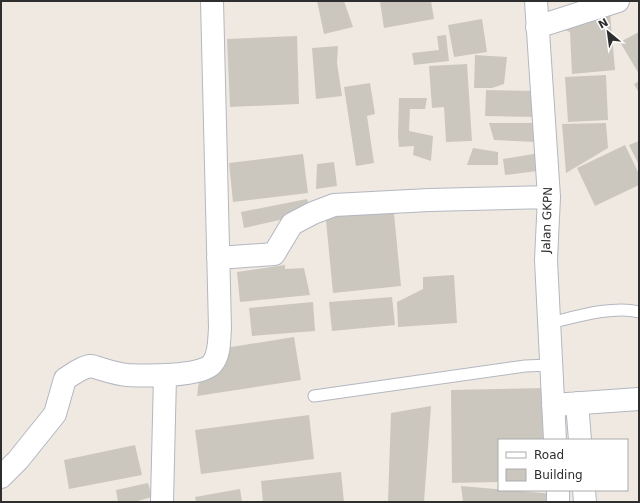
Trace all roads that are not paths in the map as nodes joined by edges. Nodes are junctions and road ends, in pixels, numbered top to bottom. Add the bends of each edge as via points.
1 (212, 1) edge
2 (536, 1) edge
3 (618, 1) edge
4 (537, 26) junction
5 (549, 197) junction
6 (218, 258) junction
7 (639, 312) edge
8 (550, 324) junction
9 (551, 365) junction
10 (166, 376) junction
11 (314, 396) dead end
12 (639, 399) edge
13 (577, 403) junction
14 (553, 405) junction
15 (555, 439) edge
16 (580, 439) edge
17 (1, 477) edge
18 (558, 491) edge
19 (584, 491) edge
20 (162, 502) edge
21 (558, 502) edge
22 (585, 502) edge

1 - 6 street
2 - 4 street, Jalan GKPN
3 - 4 street
4 - 5 street, Jalan GKPN
5 - 6 street via 334,205 292,224 274,254
5 - 8 street, Jalan GKPN via 546,260
6 - 10 street via 220,328 217,356 212,365 204,370
7 - 8 lane via 630,310 600,313
8 - 9 street, Jalan GKPN
9 - 11 lane via 525,366
9 - 14 street, Jalan GKPN
10 - 17 street via 126,375 91,366 73,374 65,380 55,414
10 - 20 street
12 - 13 street
13 - 14 street
13 - 16 street
14 - 15 street, Jalan GKPN
18 - 21 street
19 - 22 street

